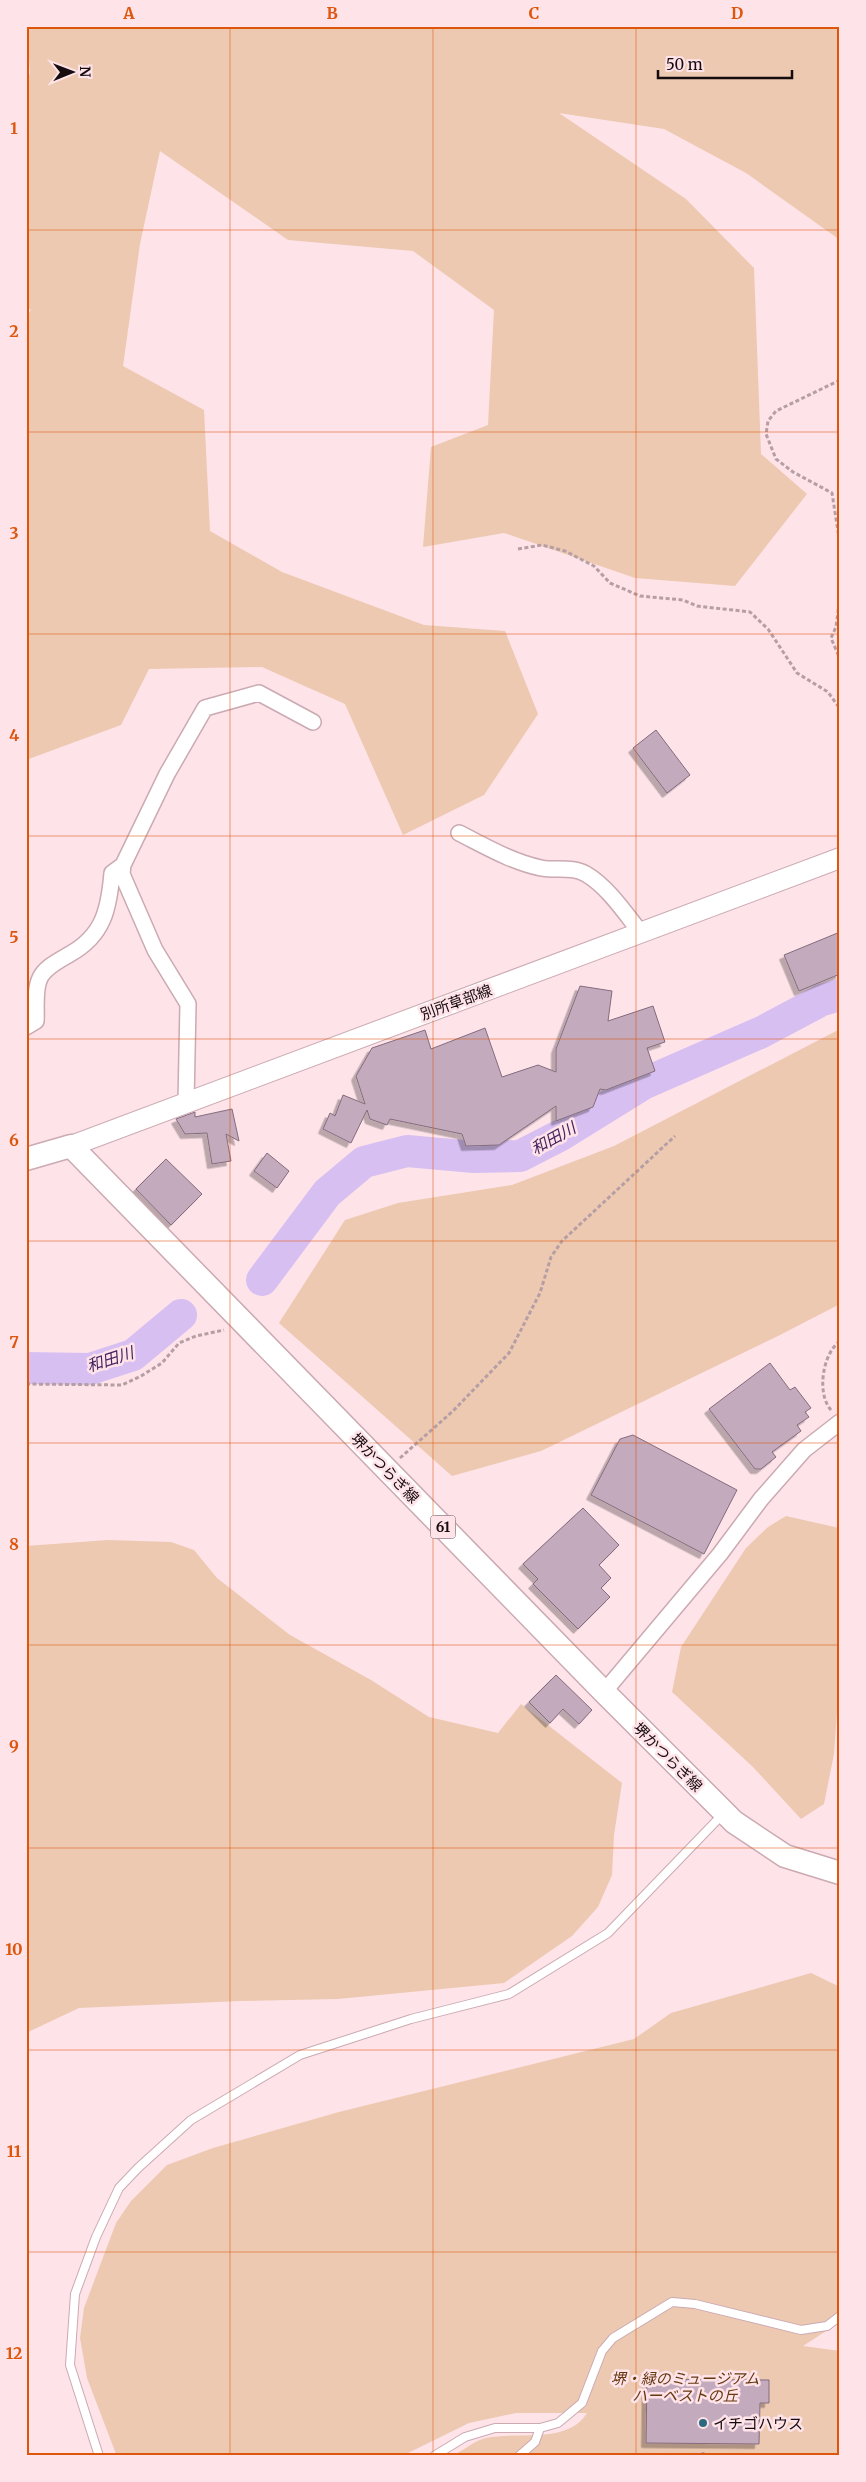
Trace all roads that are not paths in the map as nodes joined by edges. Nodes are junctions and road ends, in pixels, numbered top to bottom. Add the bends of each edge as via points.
1 (313, 722) dead end
2 (459, 833) dead end
3 (840, 858) edge
4 (123, 865) junction
5 (641, 933) junction
6 (26, 1027) edge
7 (186, 1103) junction
8 (72, 1146) junction
9 (26, 1159) edge
10 (837, 1417) edge
11 (604, 1692) junction
12 (724, 1813) junction
13 (840, 1873) edge
14 (840, 2316) edge
15 (540, 2428) junction
16 (99, 2456) edge
17 (434, 2456) edge
18 (518, 2456) edge

1 - 4 street via 258,693 205,708 167,774
2 - 5 street via 522,862 542,868 577,869 588,875
3 - 5 main road, 別所草部線
4 - 6 street via 112,873 110,903 90,938 40,978 36,1021
4 - 7 street via 122,874 155,950 188,1004
5 - 7 main road, 別所草部線
7 - 8 main road, 別所草部線
8 - 9 main road
8 - 11 main road, 堺かつらぎ線 / 61
10 - 11 street via 761,1499 720,1554
11 - 12 main road, 堺かつらぎ線 / 61
12 - 13 main road, 堺かつらぎ線 / 61 via 785,1856
12 - 16 lane via 608,1933 509,1994 411,2019 300,2055 192,2120 138,2168 120,2188 96,2237 75,2294 70,2364
14 - 15 lane via 827,2326 801,2330 695,2304 672,2302 612,2338 602,2350 582,2403 558,2422
15 - 17 lane via 495,2428 465,2437
15 - 18 lane via 535,2442

